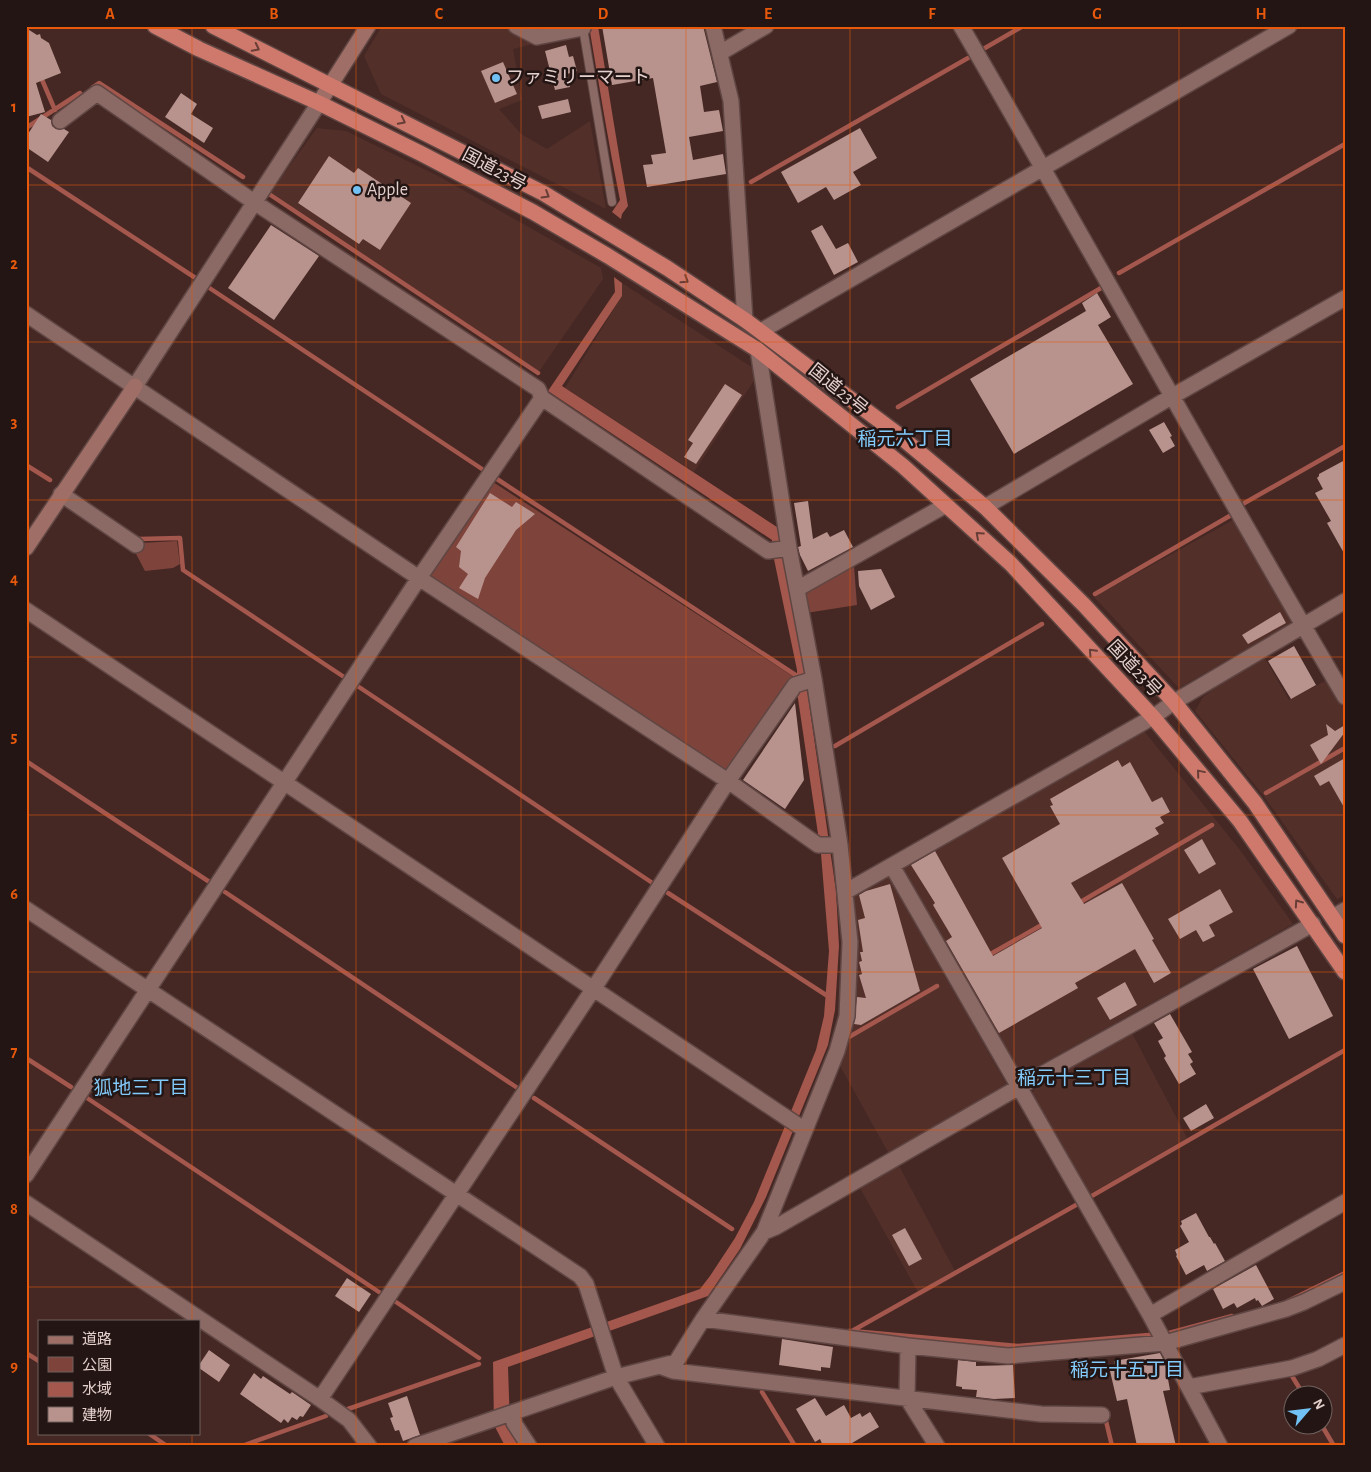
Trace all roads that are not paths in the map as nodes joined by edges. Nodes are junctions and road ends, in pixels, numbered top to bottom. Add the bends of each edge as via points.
1 (155, 26) edge
2 (213, 26) edge
3 (368, 26) edge
4 (516, 26) edge
5 (713, 26) edge
6 (766, 26) edge
7 (961, 26) edge
8 (1289, 26) edge
9 (582, 27) edge
10 (720, 53) junction
11 (331, 85) junction
12 (319, 103) junction
13 (60, 121) dead end
14 (1044, 168) junction
15 (254, 202) junction
16 (612, 202) dead end
17 (1345, 298) edge
18 (26, 314) edge
19 (745, 320) junction
20 (761, 330) junction
21 (758, 350) junction
22 (135, 386) junction
23 (1171, 397) junction
24 (542, 398) junction
25 (61, 494) junction
26 (946, 505) junction
27 (985, 507) junction
28 (136, 545) dead end
29 (26, 548) edge
30 (789, 548) junction
31 (419, 578) junction
32 (797, 589) junction
33 (1345, 601) edge
34 (26, 610) edge
35 (1302, 625) junction
36 (814, 679) junction
37 (1345, 697) edge
38 (1174, 702) junction
39 (1152, 717) junction
40 (728, 781) junction
41 (285, 782) junction
42 (840, 845) junction
43 (892, 866) junction
44 (845, 892) junction
45 (26, 909) edge
46 (1339, 913) edge
47 (1313, 924) junction
48 (1345, 936) edge
49 (1345, 972) edge
50 (594, 988) junction
51 (147, 989) junction
52 (1019, 1087) junction
53 (805, 1130) junction
54 (26, 1174) edge
55 (457, 1194) junction
56 (1345, 1202) edge
57 (26, 1203) edge
58 (764, 1232) junction
59 (1345, 1282) edge
60 (1150, 1315) junction
61 (703, 1319) junction
62 (1165, 1343) junction
63 (1345, 1345) edge
64 (908, 1346) junction
65 (659, 1366) junction
66 (616, 1377) junction
67 (1189, 1387) junction
68 (907, 1398) junction
69 (320, 1399) junction
70 (514, 1412) junction
71 (1102, 1415) dead end
72 (936, 1445) edge
73 (369, 1446) edge
74 (415, 1446) edge
75 (529, 1446) edge
76 (657, 1446) edge
77 (1220, 1446) edge

1 - 12 highway, 国道23号
2 -> 11 highway, 国道23号
3 - 11 street
4 - 9 street via 537,37
5 - 10 street
6 - 10 street
7 - 14 street
8 - 14 street
9 - 16 lane
10 - 19 street via 731,101
11 - 12 street
11 -> 19 highway, 国道23号 via 543,193 667,268
12 - 15 street
12 - 21 highway, 国道23号 via 533,212
13 - 15 street via 97,93
14 - 20 street
14 - 23 street
15 - 22 street
15 - 24 street via 538,389
17 - 23 street
18 - 22 street
19 - 20 highway, 国道23号
20 - 27 highway, 国道23号 via 896,433
21 - 26 highway, 国道23号 via 903,466
21 - 30 street
22 - 25 street
22 - 31 street
23 - 27 street
23 - 35 street
24 - 30 street via 768,551
24 - 31 street
25 - 28 street
25 - 29 street
26 - 32 street
39 -> 26 highway, 国道23号 via 1010,564
27 - 38 highway, 国道23号 via 1084,605
30 - 32 street
31 - 40 street
31 - 41 street
32 - 36 street
33 - 35 street
34 - 41 street
35 - 37 street
35 - 38 street
36 - 40 street via 795,685
36 - 42 street
38 - 39 street
38 - 46 highway, 国道23号
39 - 43 street
47 -> 39 highway, 国道23号 via 1240,821
40 - 42 street via 818,844
40 - 50 street
41 - 50 street
41 - 51 street
42 - 44 street
43 - 44 street
43 - 52 street
44 - 53 street via 850,942 847,1016 837,1051
45 - 51 street
46 - 48 highway, 国道23号
47 - 49 highway, 国道23号
47 - 52 street
50 - 53 street
50 - 55 street
51 - 54 street
51 - 55 street
52 - 58 street
52 - 60 street
53 - 58 street
55 - 66 street via 580,1276 586,1284
55 - 69 street
56 - 60 street
57 - 69 street
58 - 61 street
59 - 62 street via 1286,1309
60 - 62 street
61 - 64 street
61 - 65 street via 676,1362
62 - 64 street via 1008,1356
62 - 67 street
63 - 67 street via 1292,1368
64 - 68 street
65 - 66 street
65 - 68 street via 673,1371
66 - 70 street
66 - 76 street
67 - 77 street
68 - 71 street via 1041,1414
68 - 72 street
69 - 73 street via 349,1420
70 - 74 street
70 - 75 street via 514,1423

